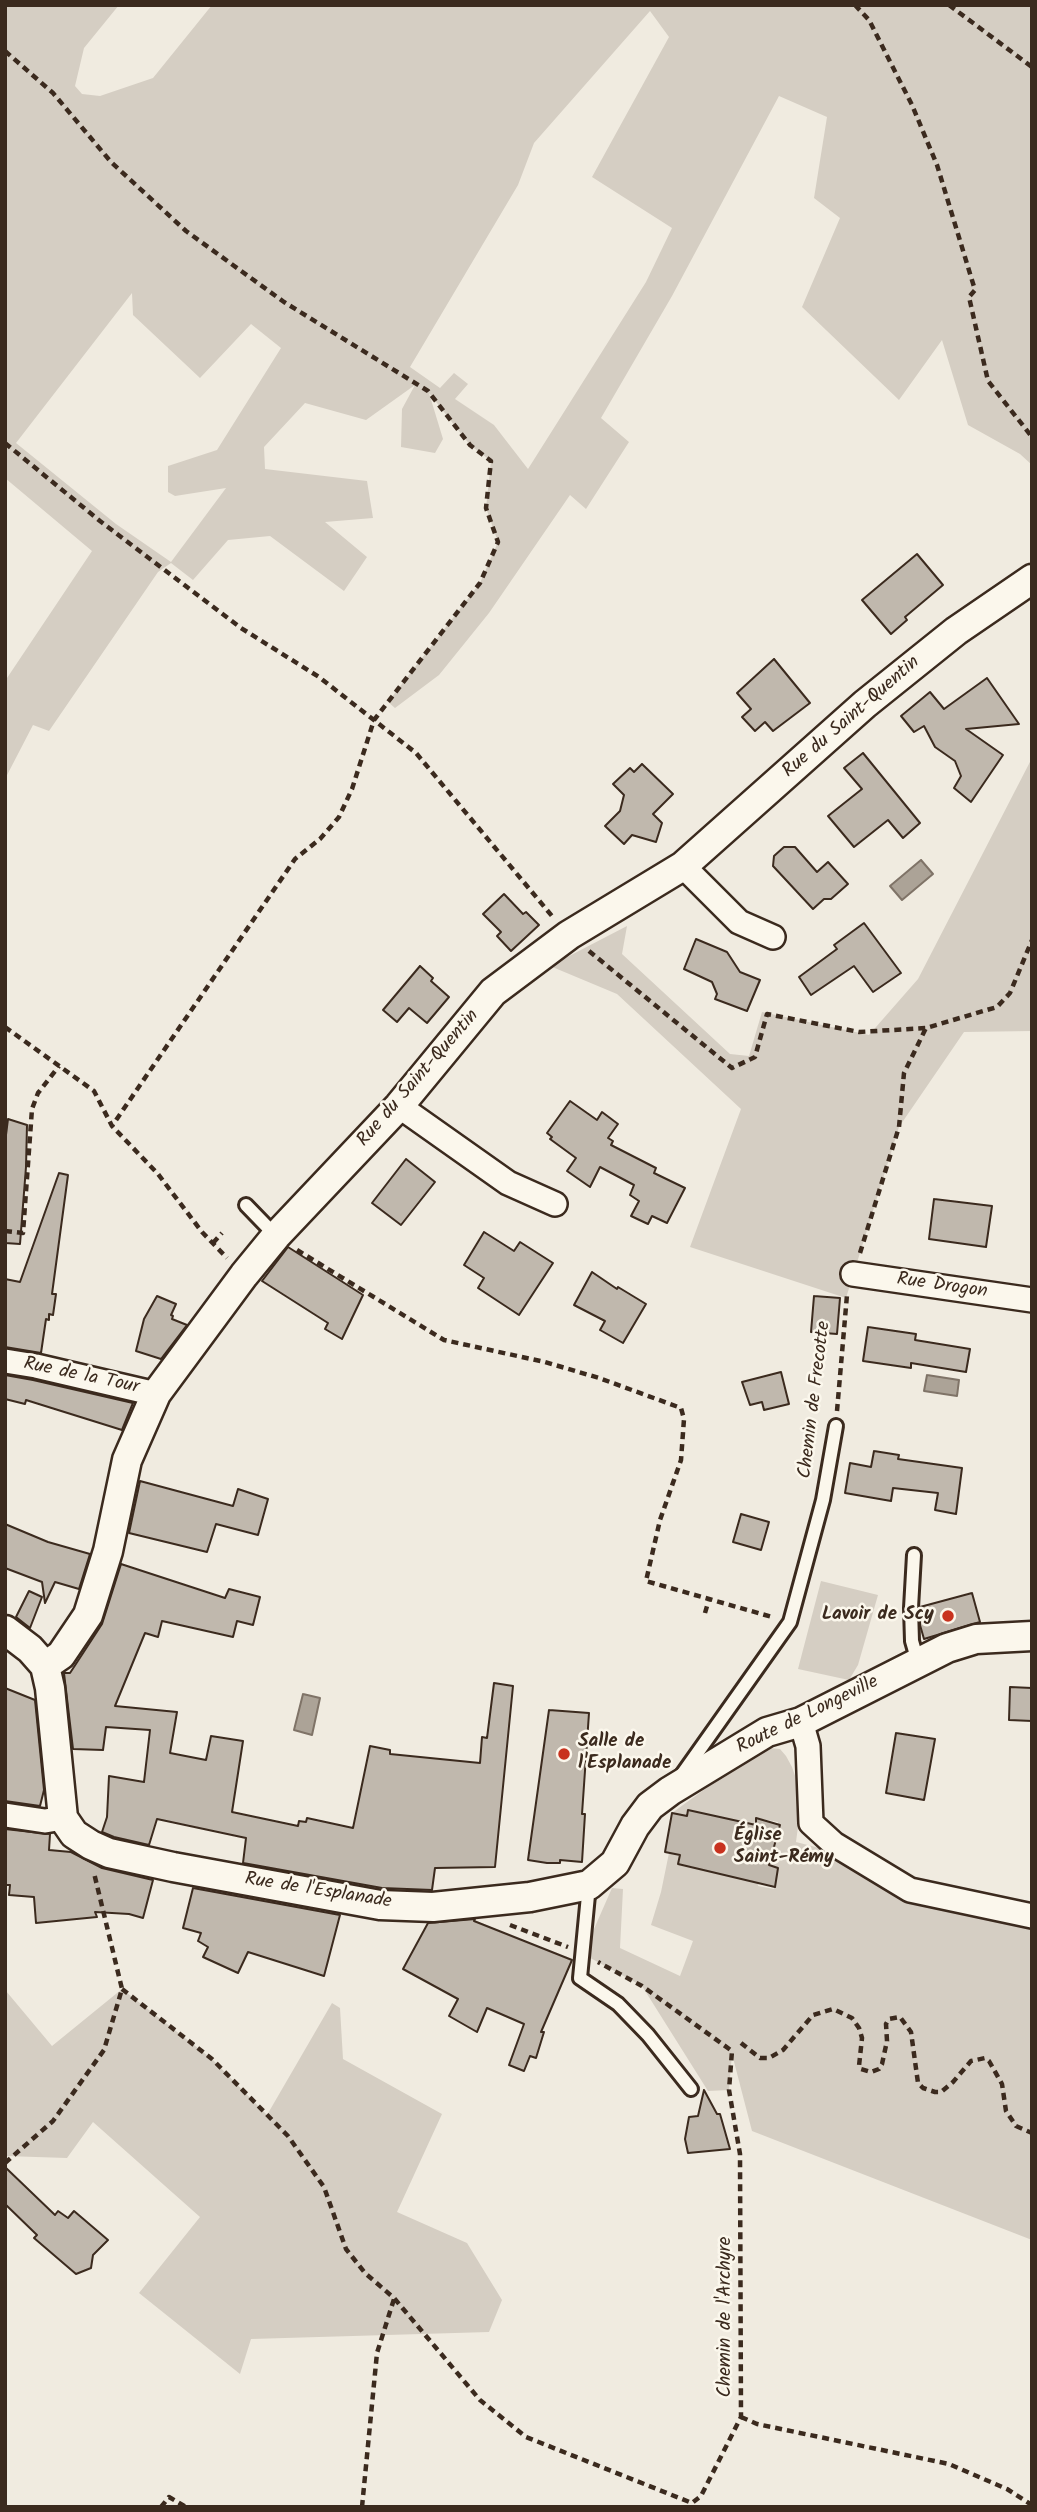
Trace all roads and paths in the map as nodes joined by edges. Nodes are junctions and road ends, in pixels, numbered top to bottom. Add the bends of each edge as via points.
1 (855, 5) edge
2 (949, 5) edge
3 (5, 51) edge
4 (1032, 68) edge
5 (1032, 438) edge
6 (5, 443) edge
7 (1032, 579) edge
8 (374, 720) junction
9 (684, 866) junction
10 (569, 934) junction
11 (773, 937) dead end
12 (1032, 940) edge
13 (5, 1027) edge
14 (926, 1028) junction
15 (59, 1066) junction
16 (399, 1106) junction
17 (112, 1126) junction
18 (555, 1204) dead end
19 (246, 1205) dead end
20 (5, 1231) edge
21 (222, 1233) dead end
22 (276, 1236) junction
23 (213, 1243) junction
24 (244, 1275) junction
25 (853, 1275) junction
26 (1032, 1300) edge
27 (5, 1361) edge
28 (156, 1394) junction
29 (835, 1426) joint
30 (914, 1555) dead end
31 (709, 1600) junction
32 (705, 1613) dead end
33 (790, 1622) junction
34 (5, 1630) edge
35 (1032, 1636) edge
36 (918, 1662) junction
37 (45, 1666) junction
38 (801, 1722) junction
39 (670, 1791) junction
40 (5, 1815) edge
41 (63, 1818) junction
42 (91, 1845) junction
43 (589, 1885) junction
44 (1032, 1916) edge
45 (122, 1989) junction
46 (741, 2043) dead end
47 (721, 2044) dead end
48 (691, 2089) dead end
49 (1032, 2133) edge
50 (5, 2163) edge
51 (394, 2298) junction
52 (741, 2417) junction
53 (1032, 2505) edge
54 (161, 2507) edge
55 (186, 2507) edge
56 (362, 2507) edge

1 - 5 path via 869,20 937,165 975,290 969,297 988,381
2 - 4 path
3 - 8 path via 54,93 111,162 186,231 284,302 428,391 470,445 491,461 485,508 498,542 480,583
6 - 8 path via 241,628 319,677
7 - 9 street, Rue du Saint-Quentin via 956,631 864,704
8 - 10 path via 416,753
8 - 17 path via 339,817 295,859
9 - 10 street, Rue du Saint-Quentin
9 - 11 street via 739,922
10 - 14 path via 732,1068 755,1057 767,1014 859,1032
10 - 16 street, Rue du Saint-Quentin via 493,992
12 - 14 path via 1010,993 997,1007
13 - 15 path
14 - 25 path, Chemin de Frecotte via 904,1073 899,1127
15 - 17 path via 94,1091
15 - 20 path via 32,1109 23,1233
16 - 18 street via 508,1182
16 - 22 street, Rue du Saint-Quentin
17 - 23 path
19 - 22 lane
21 - 23 path
22 - 24 street, Rue du Saint-Quentin
22 - 31 path via 444,1340 559,1366 681,1408 681,1460 660,1520 646,1581
23 - 24 path
24 - 28 street, Rue du Saint-Quentin
25 - 26 street, Rue Drogon
25 - 29 path, Chemin de Frecotte via 846,1298
27 - 28 street, Rue de la Tour
28 - 37 street, Rue du Saint-Quentin via 127,1460 108,1551 88,1615 61,1655
29 - 33 lane, Chemin de Frecotte via 823,1500
30 - 36 lane via 912,1641
31 - 32 path
31 - 33 path
33 - 39 lane, Chemin de Frecotte
34 - 37 street
35 - 36 street, Route de Longeville via 976,1639
36 - 38 street, Route de Longeville
37 - 41 street
38 - 39 street, Route de Longeville via 767,1732
38 - 44 street via 808,1746 811,1822 834,1844 910,1890
39 - 43 street, Route de Longeville via 650,1806 615,1863
40 - 41 street via 45,1821
41 - 42 street
42 - 43 street, Rue de l'Esplanade via 173,1867 380,1905 457,1905 530,1898
42 - 45 path
43 - 48 lane via 580,1978 618,2004
45 - 50 path via 104,2050 53,2121
45 - 51 path via 212,2059 288,2136 324,2187 346,2249
46 - 49 path via 760,2058 769,2058 813,2015 833,2009 852,2018 859,2028 859,2066 871,2073 882,2064 886,2024 900,2017 911,2032 918,2082 923,2088 941,2092 971,2061 985,2058 1002,2084 1006,2111 1016,2126
47 - 52 path, Chemin de l'Archyre via 732,2051 729,2090 740,2154
51 - 52 path via 480,2400 526,2437 692,2503 701,2497
51 - 56 path via 377,2353
52 - 53 path, Chemin de l'Archyre via 949,2464
54 - 55 path via 169,2497

